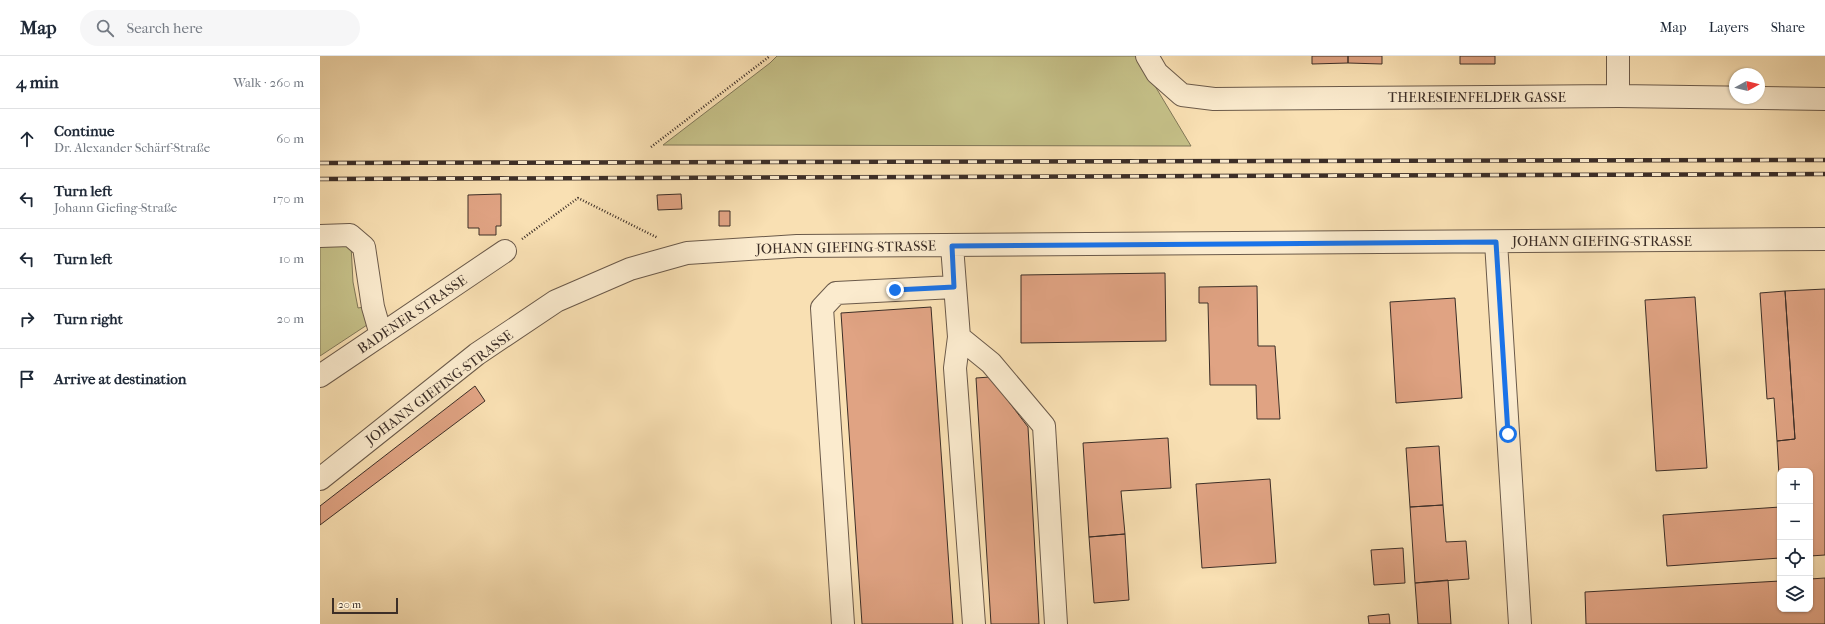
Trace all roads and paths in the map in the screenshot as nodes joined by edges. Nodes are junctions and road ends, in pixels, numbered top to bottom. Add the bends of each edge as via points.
1 (770, 56) edge
2 (1147, 56) edge
3 (1618, 56) edge
4 (1618, 96) junction
5 (1825, 99) edge
6 (651, 147) dead end
7 (320, 236) edge
8 (1825, 239) edge
9 (1496, 242) junction
10 (952, 246) junction
11 (505, 251) joint
12 (687, 253) junction
13 (954, 287) junction
14 (381, 335) junction
15 (959, 337) junction
16 (320, 376) edge
17 (320, 479) edge
18 (843, 624) edge
19 (974, 624) edge
20 (1056, 624) edge
21 (1520, 624) edge

1 - 6 path
2 - 4 street, THERESIENFELDER GASSE via 1158,73 1182,95 1214,99
3 - 4 street
4 - 5 street, THERESIENFELDER GASSE
7 - 14 street via 350,236 364,247 373,307
8 - 9 street, JOHANN GIEFING-STRASSE
9 - 10 street, JOHANN GIEFING-STRASSE
9 - 21 street
10 - 12 street, JOHANN GIEFING-STRASSE via 797,246
10 - 13 street
11 - 12 path via 578,198
11 - 14 street, BADENER STRASSE
12 - 17 street, JOHANN GIEFING-STRASSE via 630,268 556,301 477,354
13 - 15 street
13 - 18 street via 836,293 822,308
14 - 16 street, BADENER STRASSE
15 - 19 street via 955,368
15 - 20 street via 991,363 1044,426

